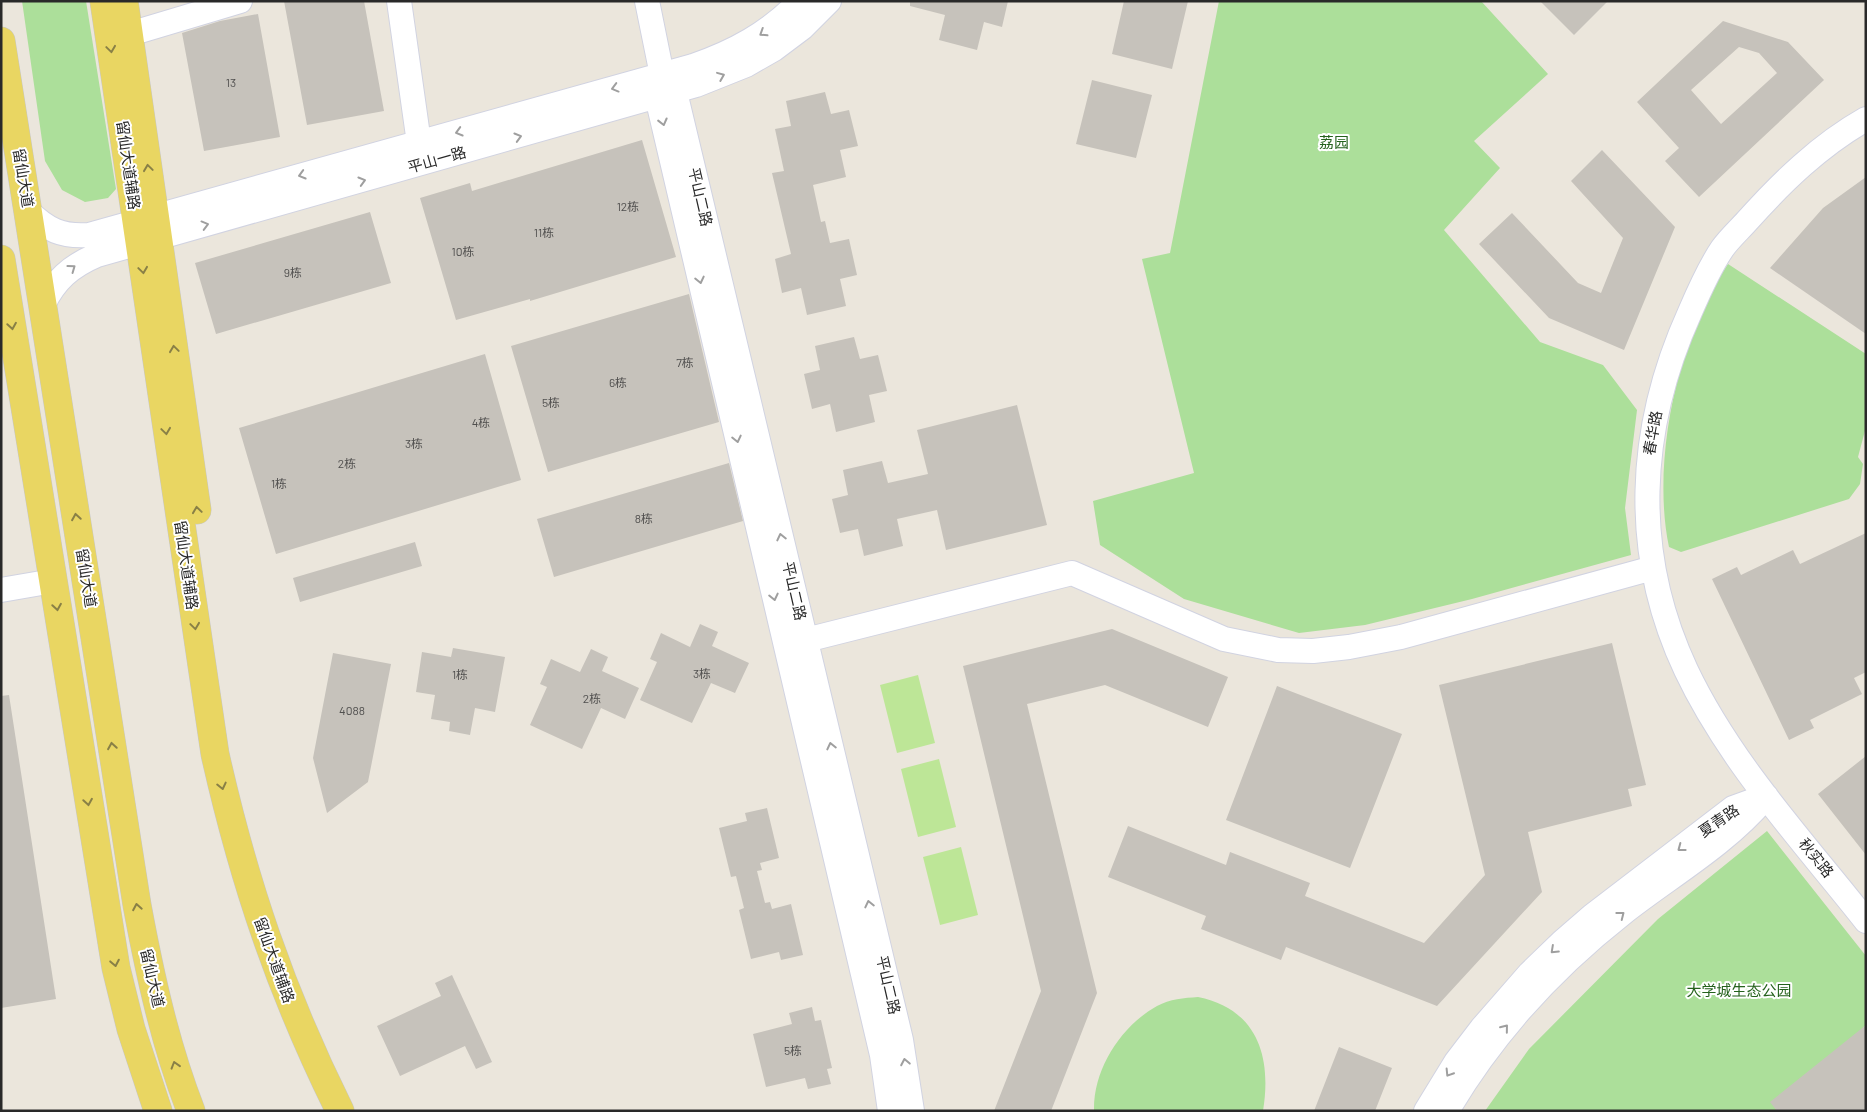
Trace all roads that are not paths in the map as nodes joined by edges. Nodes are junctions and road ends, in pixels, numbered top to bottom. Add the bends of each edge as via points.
1 (104, 1) edge
2 (124, 1) edge
3 (240, 1) edge
4 (399, 1) edge
5 (647, 1) edge
6 (800, 1) edge
7 (829, 1) edge
8 (133, 33) dead end
9 (1, 41) edge
10 (665, 88) junction
11 (1866, 119) edge
12 (419, 143) junction
13 (28, 211) junction
14 (147, 230) junction
15 (1, 259) edge
16 (42, 305) junction
17 (1653, 568) junction
18 (53, 580) junction
19 (1, 590) edge
20 (796, 643) junction
21 (1766, 796) junction
22 (1866, 920) edge
23 (158, 1111) edge
24 (191, 1111) edge
25 (340, 1111) edge
26 (359, 1111) edge
27 (890, 1111) edge
28 (912, 1111) edge
29 (1426, 1111) edge
30 (1447, 1111) edge

1 -> 14 main road, 留仙大道辅路
14 -> 2 main road, 留仙大道辅路
3 - 8 street
4 - 12 street
5 - 10 street, 平山二路
6 -> 10 street, 平山一路 via 769,30
10 -> 7 street, 平山一路 via 720,76 774,49 802,28
9 - 13 main road, 留仙大道
10 -> 12 street, 平山一路
14 -> 10 street, 平山一路
10 - 20 street, 平山二路
11 - 17 street, 春华路 via 1814,154 1771,194 1723,249 1700,289 1678,338 1652,431 1647,477 1647,526
12 -> 14 street, 平山一路
13 - 14 street, 平山一路 via 42,225 72,236
13 - 16 main road, 留仙大道
16 -> 14 street, 平山一路 via 51,288 79,263
14 -> 25 main road, 留仙大道辅路 via 206,709 226,802 272,959
26 -> 14 main road, 留仙大道辅路 via 311,1011 284,938 250,828 225,708
15 -> 18 main road
24 -> 16 main road, 留仙大道 via 149,970
17 - 20 street via 1401,636 1312,651 1278,650 1224,639 1072,573
17 - 21 street, 春华路 via 1660,599 1686,670 1732,750
18 - 19 street
18 -> 23 main road via 116,968 131,1029
20 - 27 street, 平山二路 via 882,1055
28 -> 20 street, 平山二路 via 901,1040
21 - 22 street, 秋实路
21 -> 29 street, 夏青路 via 1733,808 1592,916 1556,948 1482,1028 1456,1062
30 -> 21 street, 夏青路 via 1494,1042 1566,962 1623,913 1745,821

